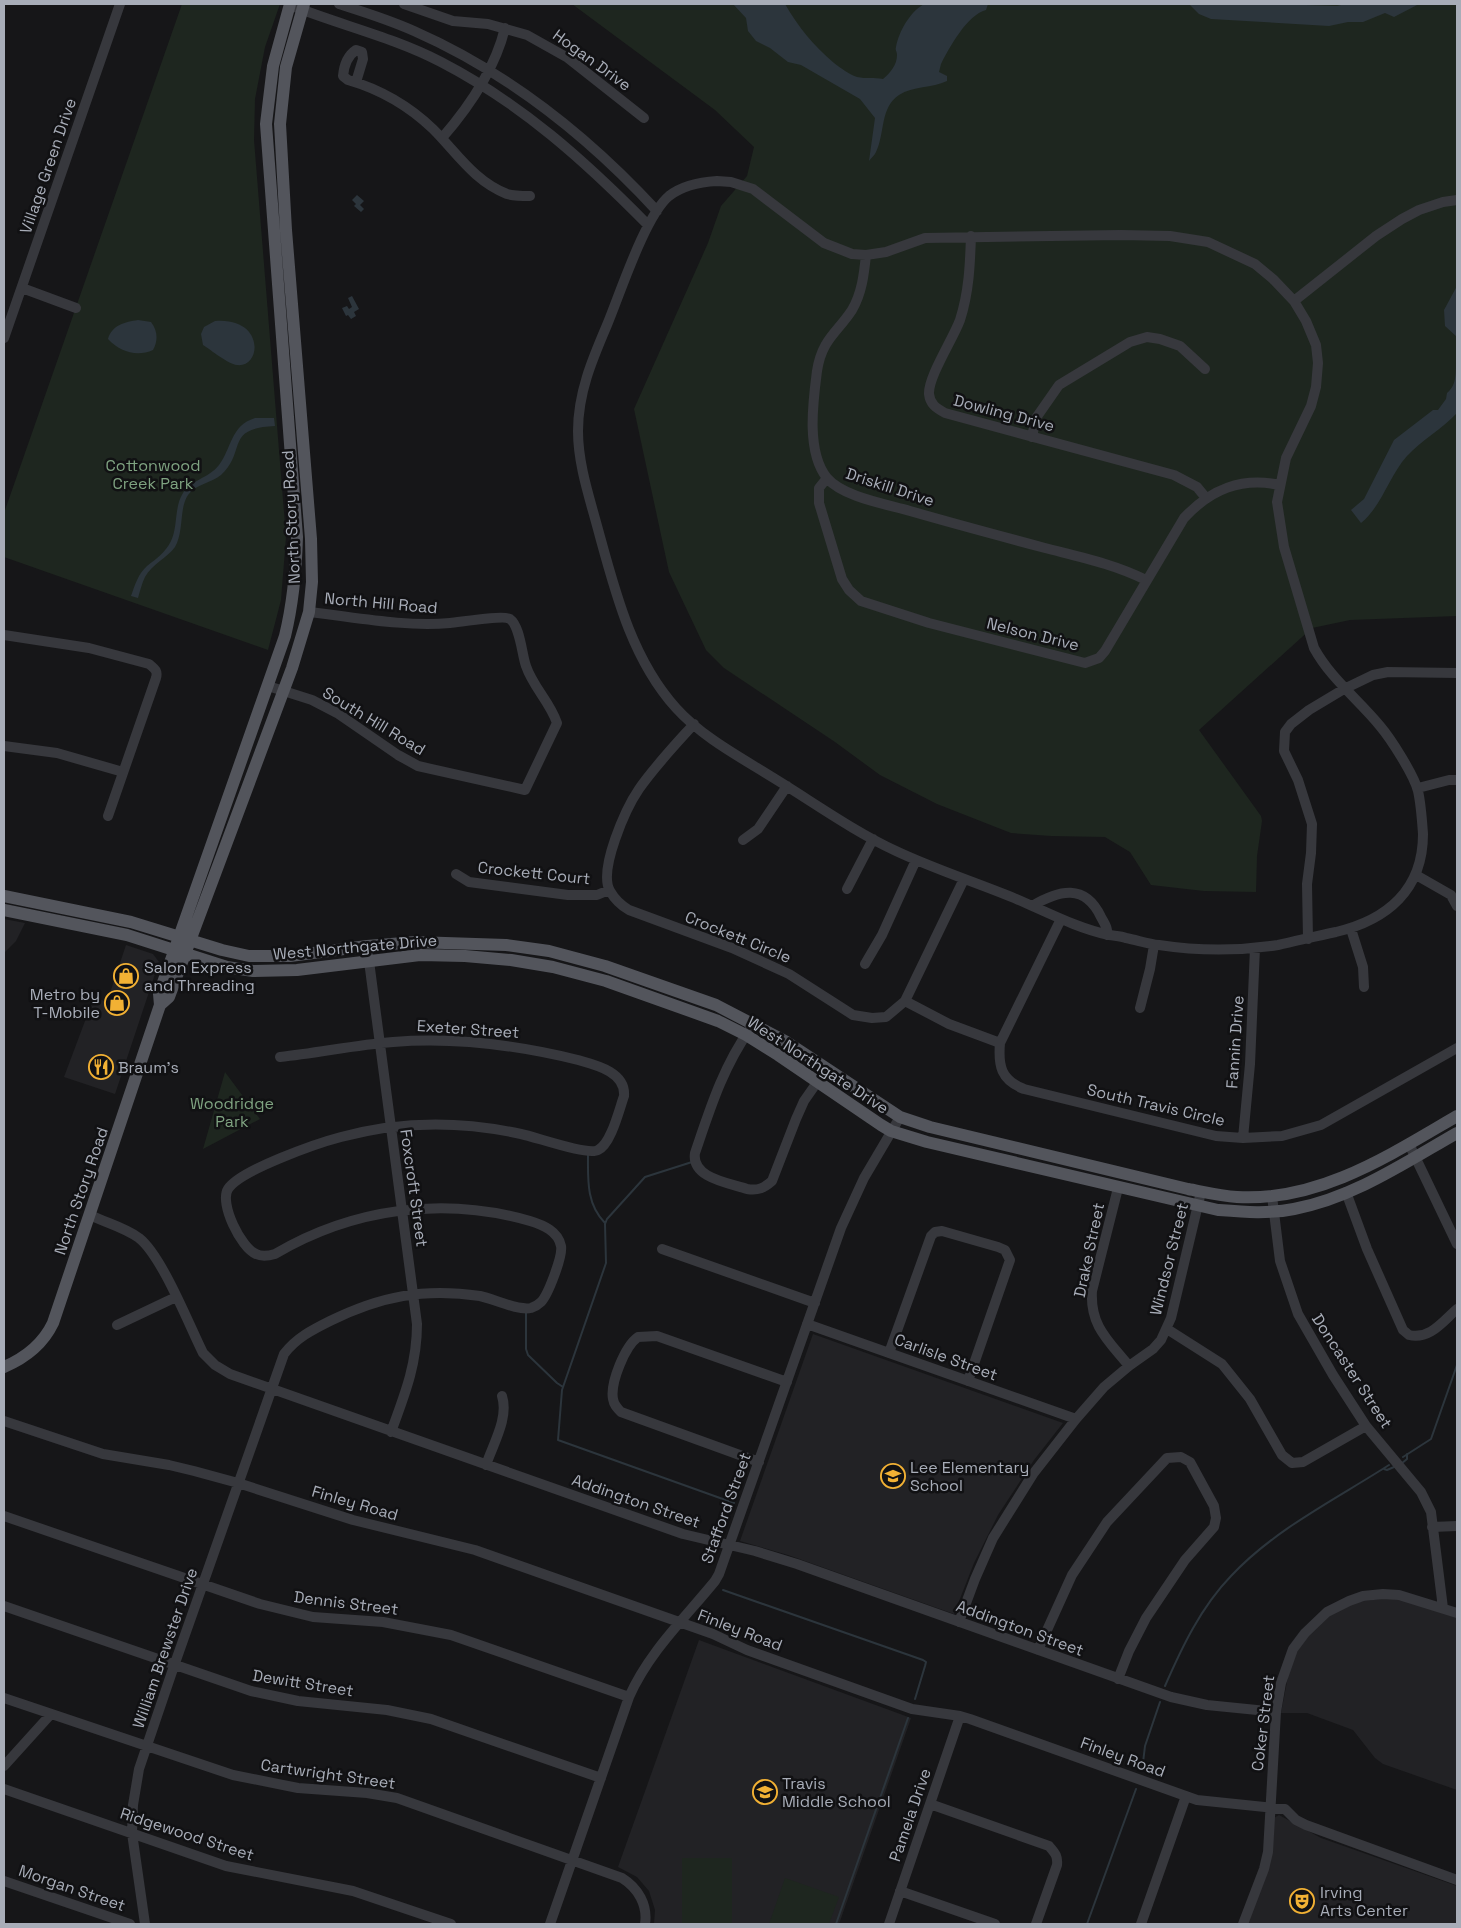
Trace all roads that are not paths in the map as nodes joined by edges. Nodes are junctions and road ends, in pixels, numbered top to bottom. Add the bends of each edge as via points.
1 (120, 4) edge
2 (338, 4) edge
3 (404, 4) edge
4 (290, 5) edge
5 (303, 7) edge
6 (365, 13) junction
7 (407, 28) junction
8 (505, 28) junction
9 (359, 29) junction
10 (285, 43) junction
11 (401, 44) junction
12 (458, 53) junction
13 (450, 67) junction
14 (489, 70) junction
15 (356, 82) dead end
16 (480, 85) junction
17 (644, 118) dead end
18 (442, 138) junction
19 (530, 196) dead end
20 (1457, 200) edge
21 (657, 211) junction
22 (648, 226) junction
23 (971, 236) junction
24 (866, 255) junction
25 (22, 288) junction
26 (1294, 301) junction
27 (76, 308) dead end
28 (4, 338) edge
29 (1205, 369) dead end
30 (1032, 437) junction
31 (827, 478) junction
32 (307, 480) junction
33 (292, 482) junction
34 (1280, 485) junction
35 (1206, 498) junction
36 (1146, 580) junction
37 (309, 612) junction
38 (4, 635) edge
39 (1457, 673) edge
40 (268, 686) junction
41 (1344, 689) junction
42 (284, 691) junction
43 (694, 724) junction
44 (4, 746) edge
45 (123, 772) junction
46 (1457, 780) edge
47 (787, 786) junction
48 (1418, 788) junction
49 (525, 790) joint
50 (108, 816) dead end
51 (873, 839) junction
52 (743, 840) dead end
53 (916, 860) junction
54 (456, 874) dead end
55 (1416, 875) junction
56 (964, 879) junction
57 (847, 889) dead end
58 (609, 890) junction
59 (8, 897) edge
60 (1032, 906) junction
61 (1457, 906) edge
62 (6, 911) edge
63 (1061, 919) junction
64 (1351, 929) junction
65 (1107, 935) junction
66 (185, 938) junction
67 (1308, 939) junction
68 (1154, 945) junction
69 (367, 946) junction
70 (1256, 948) junction
71 (180, 952) junction
72 (369, 960) junction
73 (865, 964) dead end
74 (1364, 987) dead end
75 (905, 1001) junction
76 (1140, 1008) dead end
77 (750, 1030) junction
78 (380, 1043) junction
79 (1000, 1043) junction
80 (1457, 1048) edge
81 (280, 1057) dead end
82 (818, 1080) junction
83 (1457, 1116) edge
84 (900, 1117) junction
85 (391, 1128) junction
86 (891, 1131) junction
87 (1457, 1133) edge
88 (1243, 1138) junction
89 (1409, 1144) junction
90 (1416, 1156) junction
91 (1118, 1188) junction
92 (1201, 1192) junction
93 (1346, 1192) junction
94 (1272, 1196) junction
95 (1198, 1207) junction
96 (402, 1210) junction
97 (1275, 1212) junction
98 (90, 1215) junction
99 (1457, 1244) edge
100 (662, 1248) dead end
101 (414, 1294) junction
102 (176, 1297) junction
103 (815, 1303) junction
104 (1457, 1309) edge
105 (807, 1324) junction
106 (117, 1325) dead end
107 (1167, 1329) junction
108 (890, 1353) junction
109 (1129, 1366) junction
110 (4, 1367) edge
111 (968, 1381) junction
112 (787, 1382) junction
113 (270, 1389) junction
114 (502, 1396) dead end
115 (1076, 1419) junction
116 (4, 1421) edge
117 (1366, 1426) junction
118 (391, 1432) junction
119 (759, 1462) junction
120 (486, 1465) junction
121 (238, 1483) junction
122 (4, 1516) edge
123 (1432, 1526) junction
124 (1457, 1526) edge
125 (728, 1546) junction
126 (202, 1584) junction
127 (4, 1606) edge
128 (1443, 1608) junction
129 (1457, 1613) edge
130 (678, 1622) junction
131 (959, 1622) junction
132 (1038, 1650) junction
133 (174, 1666) junction
134 (1118, 1679) junction
135 (629, 1697) junction
136 (4, 1698) edge
137 (1276, 1712) junction
138 (51, 1714) junction
139 (960, 1716) junction
140 (146, 1747) junction
141 (4, 1766) edge
142 (601, 1778) junction
143 (4, 1789) edge
144 (1186, 1796) junction
145 (930, 1804) junction
146 (1270, 1808) junction
147 (132, 1833) junction
148 (573, 1860) junction
149 (1457, 1880) edge
150 (4, 1881) edge
151 (900, 1891) junction
152 (130, 1924) edge
153 (145, 1924) edge
154 (451, 1924) edge
155 (550, 1924) edge
156 (645, 1924) edge
157 (889, 1924) edge
158 (995, 1924) edge
159 (1036, 1924) edge
160 (1140, 1924) edge
161 (1244, 1924) edge

1 - 25 street, Village Green Drive
2 - 6 street
3 - 8 street, Hogan Drive via 453,21
4 - 5 street
4 - 10 main road, North Story Road
5 - 9 street
5 - 10 main road, North Story Road
6 - 7 street
6 - 9 street
7 - 11 street
7 - 12 street
8 - 14 street
8 - 17 street, Hogan Drive via 527,35 568,58
9 - 11 street
10 - 32 main road, North Story Road via 280,140
10 - 33 main road, North Story Road via 268,94 266,136
11 - 13 street
12 - 13 street
12 - 14 street
13 - 16 street
14 - 16 street
14 - 21 street via 575,131
15 - 18 street via 411,111
16 - 18 street
16 - 22 street via 549,132
18 - 19 street via 469,170 489,184 508,194
20 - 26 street via 1418,210 1402,219
21 - 22 street
21 - 24 street via 667,198 685,187 704,182 731,182 753,189 824,243 852,254
22 - 43 street via 585,381 578,431 581,464 613,585 635,644 665,694
23 - 24 street via 925,238 886,252
23 - 26 street via 1122,234 1194,239 1254,264
23 - 30 street, Dowling Drive via 970,272 960,320 930,382 931,403 945,413
24 - 31 street, Driskill Drive via 864,278 852,309 829,337 818,369 813,428 818,460
25 - 27 street
25 - 28 street, Village Green Drive
26 - 34 street via 1316,345 1318,363 1311,406 1286,458
29 - 30 street via 1180,346 1160,339 1130,342 1059,385 1036,418
30 - 35 street, Dowling Drive via 1174,475 1197,487
31 - 36 street, Driskill Drive via 838,488 880,503 1106,563
31 - 36 street, Nelson Drive via 819,488 818,497 830,540 845,584 856,598 866,604 1085,663 1099,658 1105,651
32 - 33 main road
32 - 37 main road, North Story Road via 312,573
33 - 40 main road, North Story Road via 297,536 295,585 285,636
34 - 35 street, Nelson Drive via 1241,484
34 - 41 street via 1277,502 1284,547 1307,627 1323,664
35 - 36 street, Nelson Drive via 1184,518
37 - 42 main road, North Story Road
37 - 49 street, North Hill Road via 430,624 502,616 510,619 516,625 526,666 557,723
38 - 45 street via 89,648 149,664 157,673
39 - 41 street via 1382,673
40 - 42 street, South Hill Road
40 - 66 main road, North Story Road
41 - 48 street via 1382,727
41 - 67 street via 1291,724 1283,742 1312,824 1307,884
42 - 49 street, South Hill Road via 337,713 398,756 418,766
42 - 66 main road, North Story Road
43 - 47 street
43 - 58 street via 657,765 627,810 608,866
44 - 45 street via 57,753
45 - 50 street
46 - 48 street
47 - 51 street
47 - 52 street via 762,824
48 - 55 street via 1423,832
51 - 53 street
51 - 57 street
53 - 56 street
53 - 73 street
54 - 58 street, Crockett Court via 470,882 568,895 597,894
55 - 61 street via 1451,895
55 - 64 street via 1390,909
56 - 60 street
56 - 75 street, Crockett Circle
58 - 75 street, Crockett Circle via 629,910 732,948 789,974 859,1017 886,1017
59 - 62 main road
59 - 66 main road, West Northgate Drive via 97,914
60 - 63 street
60 - 65 street via 1056,894 1070,891 1080,894 1097,908
62 - 71 main road, West Northgate Drive via 127,935
63 - 65 street
63 - 79 street, South Travis Circle
64 - 67 street
64 - 74 street via 1363,967
65 - 68 street
66 - 69 main road, West Northgate Drive via 249,956 290,956
66 - 71 main road, North Story Road
67 - 70 street
68 - 70 street via 1202,950
68 - 76 street
69 - 72 street, Foxcroft Street
69 - 77 main road, West Northgate Drive via 459,942 549,952 605,966 716,1005
70 - 88 street, Fannin Drive
71 - 72 main road, West Northgate Drive via 227,967 253,971 297,970
71 - 98 main road, North Story Road via 159,994 160,1005
72 - 77 main road, West Northgate Drive via 420,955 465,956 553,967 606,981
72 - 78 street, Foxcroft Street
75 - 79 street via 957,1028
77 - 82 main road, West Northgate Drive
77 - 82 street via 722,1077 694,1158 701,1172 755,1190 772,1181 804,1101
77 - 84 main road, West Northgate Drive via 805,1054
78 - 81 street, Exeter Street
78 - 85 street, Foxcroft Street
78 - 85 street, Exeter Street via 433,1040 523,1047 608,1071 621,1081 624,1090 610,1136 599,1150 588,1152 478,1126 424,1124
79 - 88 street, South Travis Circle via 1002,1070 1016,1086 1216,1136
80 - 88 street, South Travis Circle via 1321,1125 1282,1136
82 - 86 main road, West Northgate Drive
83 - 89 main road, West Northgate Drive
84 - 86 street, Stafford Street
84 - 92 main road, West Northgate Drive
85 - 96 street, Foxcroft Street
85 - 96 street via 328,1140 271,1162 235,1182 226,1194 226,1207 243,1243 252,1252 264,1256 346,1222
86 - 91 main road, West Northgate Drive
86 - 103 street, Stafford Street via 852,1204
87 - 90 main road, West Northgate Drive
89 - 90 street
89 - 94 main road, West Northgate Drive via 1341,1178
90 - 93 main road, West Northgate Drive
90 - 99 street
91 - 95 main road, West Northgate Drive
91 - 109 street, Drake Street via 1091,1306 1100,1329
92 - 94 main road, West Northgate Drive via 1239,1197
92 - 95 street, Windsor Street
93 - 97 main road, West Northgate Drive via 1321,1202
93 - 104 street via 1403,1330 1409,1335 1424,1336
94 - 97 street, Doncaster Street
95 - 97 main road, West Northgate Drive via 1248,1213
95 - 107 street, Windsor Street
96 - 101 street, Foxcroft Street
96 - 101 street, William Brewster Drive via 444,1208 506,1214 544,1226 558,1238 561,1247 546,1293 542,1301 532,1307 457,1294
97 - 117 street, Doncaster Street via 1280,1261 1298,1314
98 - 102 street, Addington Street via 121,1227 146,1244
98 - 110 main road, North Story Road via 49,1331 35,1348
100 - 103 street
101 - 113 street, William Brewster Drive via 351,1310 303,1335 284,1354
101 - 118 street, Foxcroft Street via 417,1324 414,1361
102 - 106 street
102 - 113 street, Addington Street via 209,1360 230,1374
103 - 105 street, Stafford Street
105 - 108 street, Carlisle Street
105 - 112 street, Stafford Street
107 - 109 street, Windsor Street via 1153,1349
107 - 117 street via 1210,1355 1230,1372 1287,1460 1298,1464 1303,1462
108 - 111 street, Carlisle Street
108 - 111 street via 935,1232 942,1231 1005,1250 1010,1260
109 - 115 street, Windsor Street via 1104,1387
111 - 115 street, Carlisle Street
112 - 119 street, Stafford Street
112 - 119 street via 658,1336 638,1337 625,1351 612,1390 613,1401 621,1412
113 - 118 street, Addington Street
113 - 121 street, William Brewster Drive
114 - 120 street via 504,1415
115 - 131 street, Windsor Street via 1033,1474 1002,1522 983,1559
116 - 121 street, Finley Road via 103,1454 169,1464
117 - 123 street, Doncaster Street via 1421,1492 1431,1512
118 - 120 street, Addington Street
119 - 125 street, Stafford Street
120 - 125 street, Addington Street via 683,1534
121 - 126 street, William Brewster Drive
121 - 130 street, Finley Road via 353,1520 475,1550
122 - 126 street, Dennis Street
123 - 124 street
123 - 128 street, Doncaster Street
125 - 130 street, Stafford Street via 715,1581
125 - 131 street, Addington Street via 776,1557
126 - 133 street, William Brewster Drive
126 - 135 street, Dennis Street via 313,1617 383,1622 452,1635
127 - 133 street, Dewitt Street
128 - 129 street, Coker Street
128 - 137 street, Coker Street via 1412,1597 1383,1594 1349,1600 1328,1612 1312,1624 1293,1649 1281,1683
130 - 135 street, Stafford Street via 652,1656
130 - 139 street, Finley Road via 912,1709
131 - 132 street, Addington Street
132 - 134 street, Addington Street
132 - 134 street via 1072,1575 1107,1522 1167,1458 1181,1457 1190,1462 1214,1506 1214,1526 1185,1560 1146,1618 1128,1651
133 - 140 street, William Brewster Drive
133 - 142 street, Dewitt Street via 274,1696 424,1717
134 - 137 street, Addington Street via 1185,1701
135 - 142 street, Stafford Street
136 - 138 street, Cartwright Street
137 - 146 street, Coker Street
138 - 140 street, Cartwright Street
138 - 141 street
139 - 144 street, Finley Road
139 - 145 street, Pamela Drive
140 - 147 street, William Brewster Drive via 136,1787
140 - 148 street, Cartwright Street via 211,1769 269,1783 397,1798
142 - 148 street, Stafford Street
143 - 147 street, Ridgewood Street
144 - 146 street, Finley Road via 1210,1802
144 - 160 street
145 - 151 street, Pamela Drive
145 - 159 street via 1049,1846 1058,1856
146 - 149 street, Finley Road via 1285,1809 1306,1825
146 - 161 street, Coker Street via 1266,1860
147 - 153 street, William Brewster Drive
147 - 154 street, Ridgewood Street via 226,1866 353,1890
148 - 155 street, Stafford Street
148 - 156 street, Cartwright Street via 628,1882 640,1895
150 - 152 street, Morgan Street
151 - 157 street, Pamela Drive
151 - 158 street

